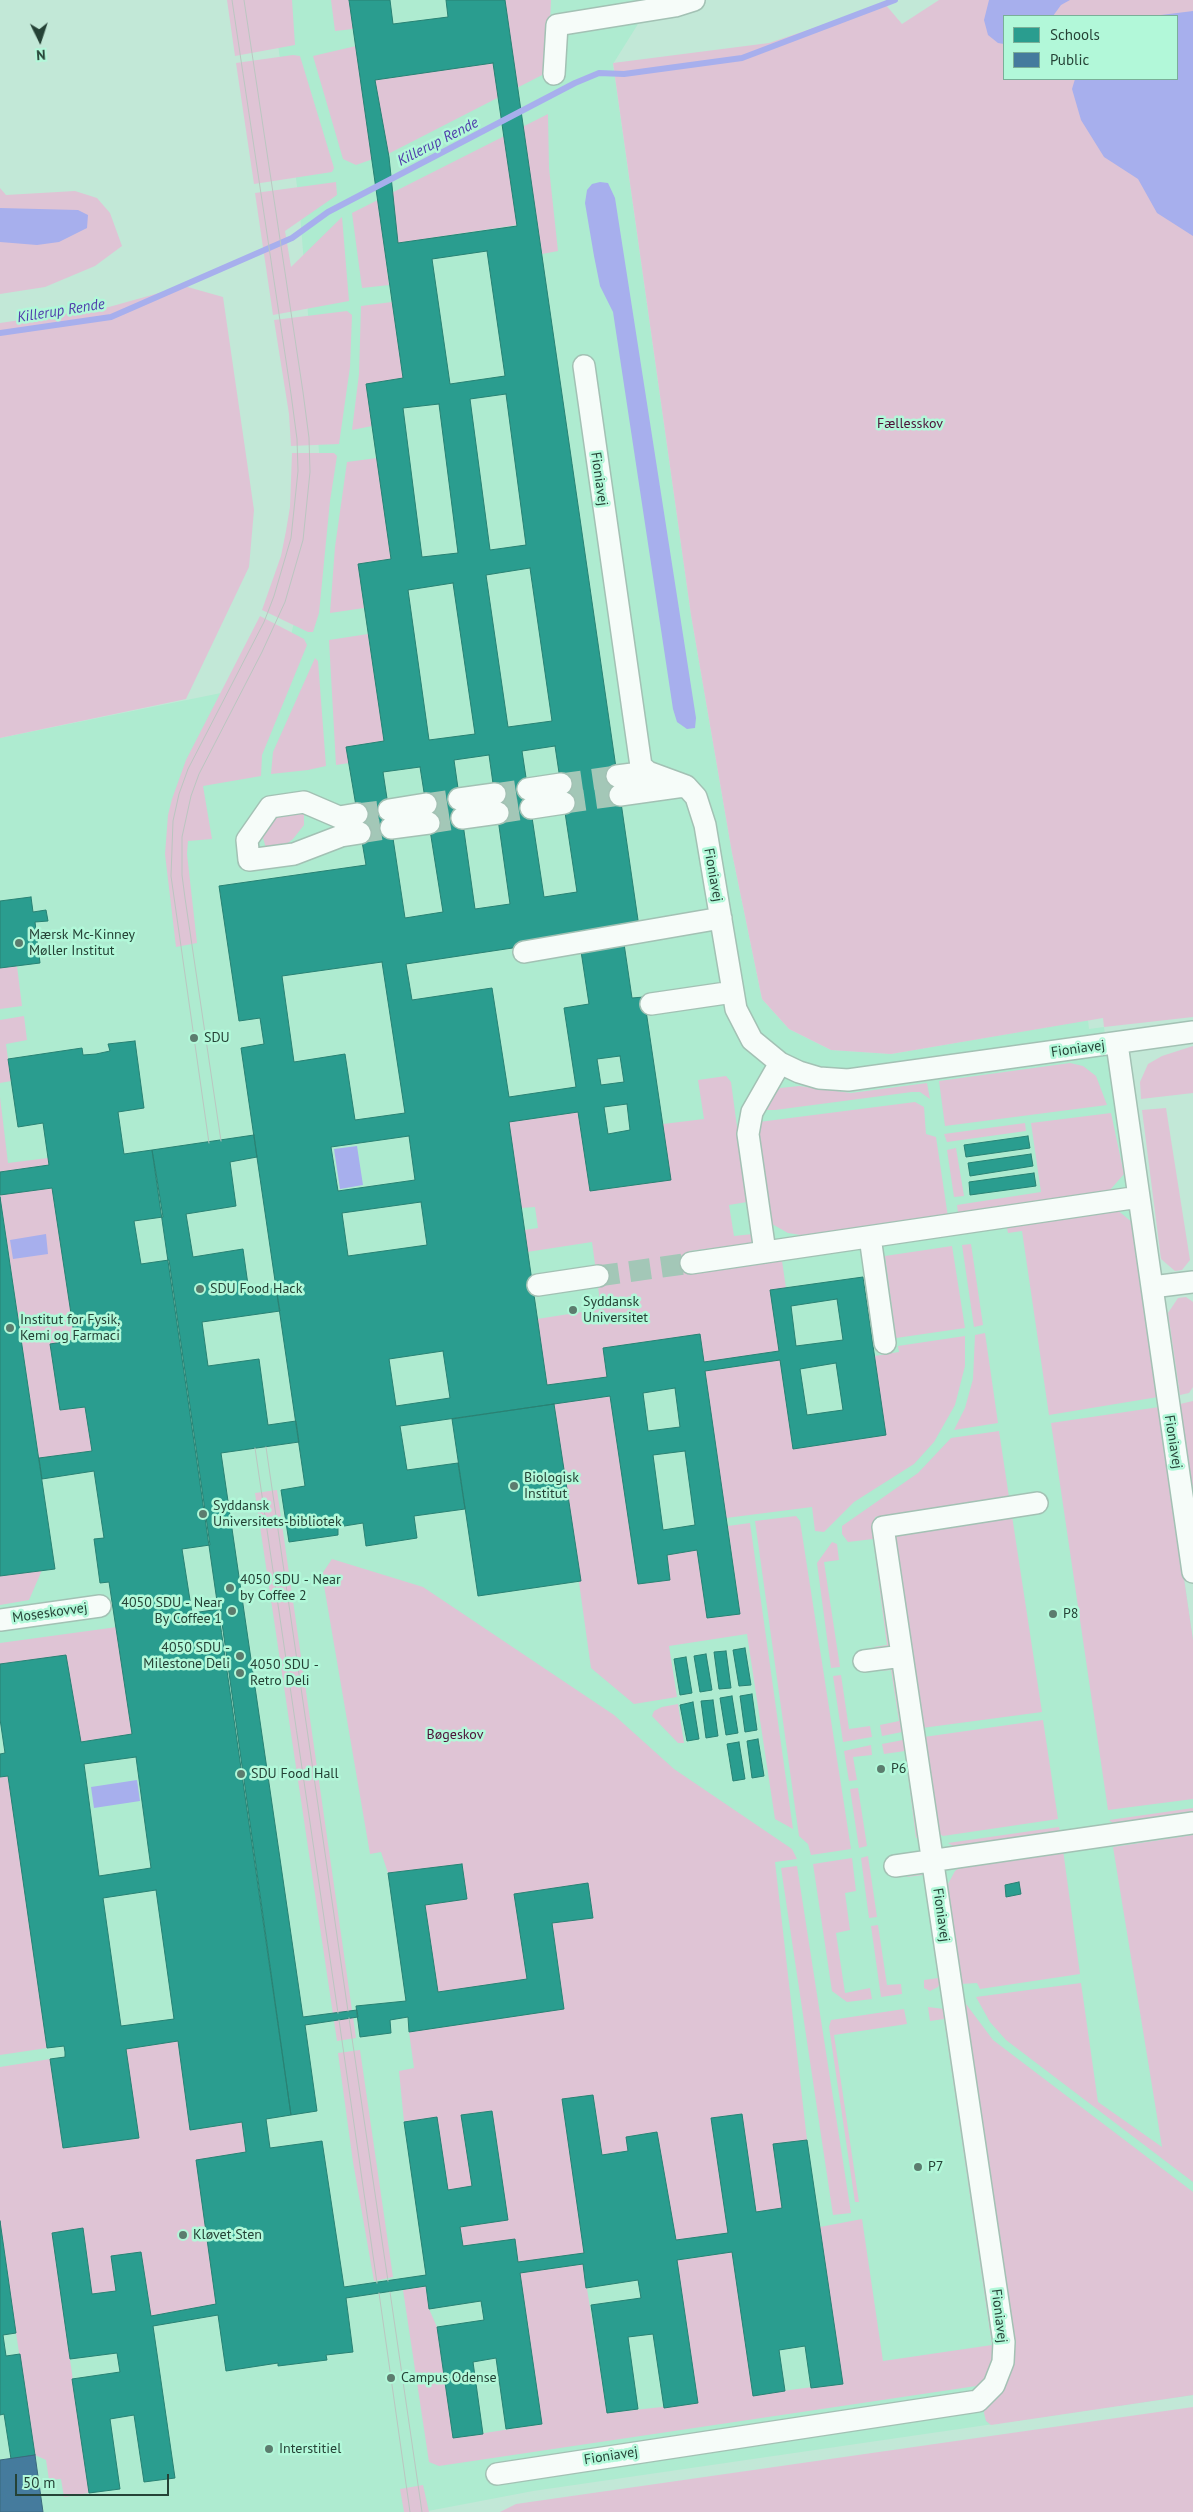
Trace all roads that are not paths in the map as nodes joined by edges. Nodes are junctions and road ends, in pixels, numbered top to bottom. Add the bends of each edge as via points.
1 (694, 0) edge
2 (554, 74) dead end
3 (584, 366) dead end
4 (648, 772) junction
5 (686, 786) junction
6 (562, 794) tunnel mouth
7 (529, 799) tunnel mouth
8 (496, 804) tunnel mouth
9 (461, 809) tunnel mouth
10 (427, 814) tunnel mouth
11 (390, 819) tunnel mouth
12 (721, 918) junction
13 (524, 952) dead end
14 (733, 992) junction
15 (651, 1004) dead end
16 (1193, 1032) edge
17 (1117, 1044) junction
18 (780, 1063) junction
19 (1139, 1197) junction
20 (870, 1237) junction
21 (765, 1252) junction
22 (691, 1263) tunnel mouth
23 (598, 1276) tunnel mouth
24 (1193, 1282) edge
25 (538, 1285) dead end
26 (1152, 1287) junction
27 (885, 1343) dead end
28 (1037, 1503) dead end
29 (1193, 1572) edge
30 (100, 1606) dead end
31 (0, 1620) edge
32 (902, 1656) junction
33 (864, 1661) dead end
34 (1193, 1823) edge
35 (932, 1860) junction
36 (895, 1866) dead end
37 (497, 2474) dead end

1 - 2 street via 557,25
3 - 4 street, Fioniavej via 641,766
4 - 5 street
4 - 5 street via 618,786
5 - 12 street, Fioniavej via 696,797 705,825
6 - 7 street
8 - 9 street
10 - 11 street
12 - 13 street
12 - 14 street, Fioniavej
14 - 15 street
14 - 18 street, Fioniavej via 736,1009 752,1040
16 - 17 street, Fioniavej
17 - 18 street, Fioniavej via 848,1080 819,1078
17 - 19 street, Fioniavej
18 - 21 street via 752,1112 748,1134
19 - 20 street
19 - 26 street, Fioniavej
20 - 21 street
20 - 27 street
21 - 22 street
23 - 25 street
24 - 26 street
26 - 29 street, Fioniavej
28 - 32 street, Fioniavej via 883,1527
30 - 31 street, Moseskovvej
32 - 33 street
32 - 35 street, Fioniavej
34 - 35 street
35 - 36 street
35 - 37 street, Fioniavej via 1004,2342 1003,2362 994,2385 978,2401

